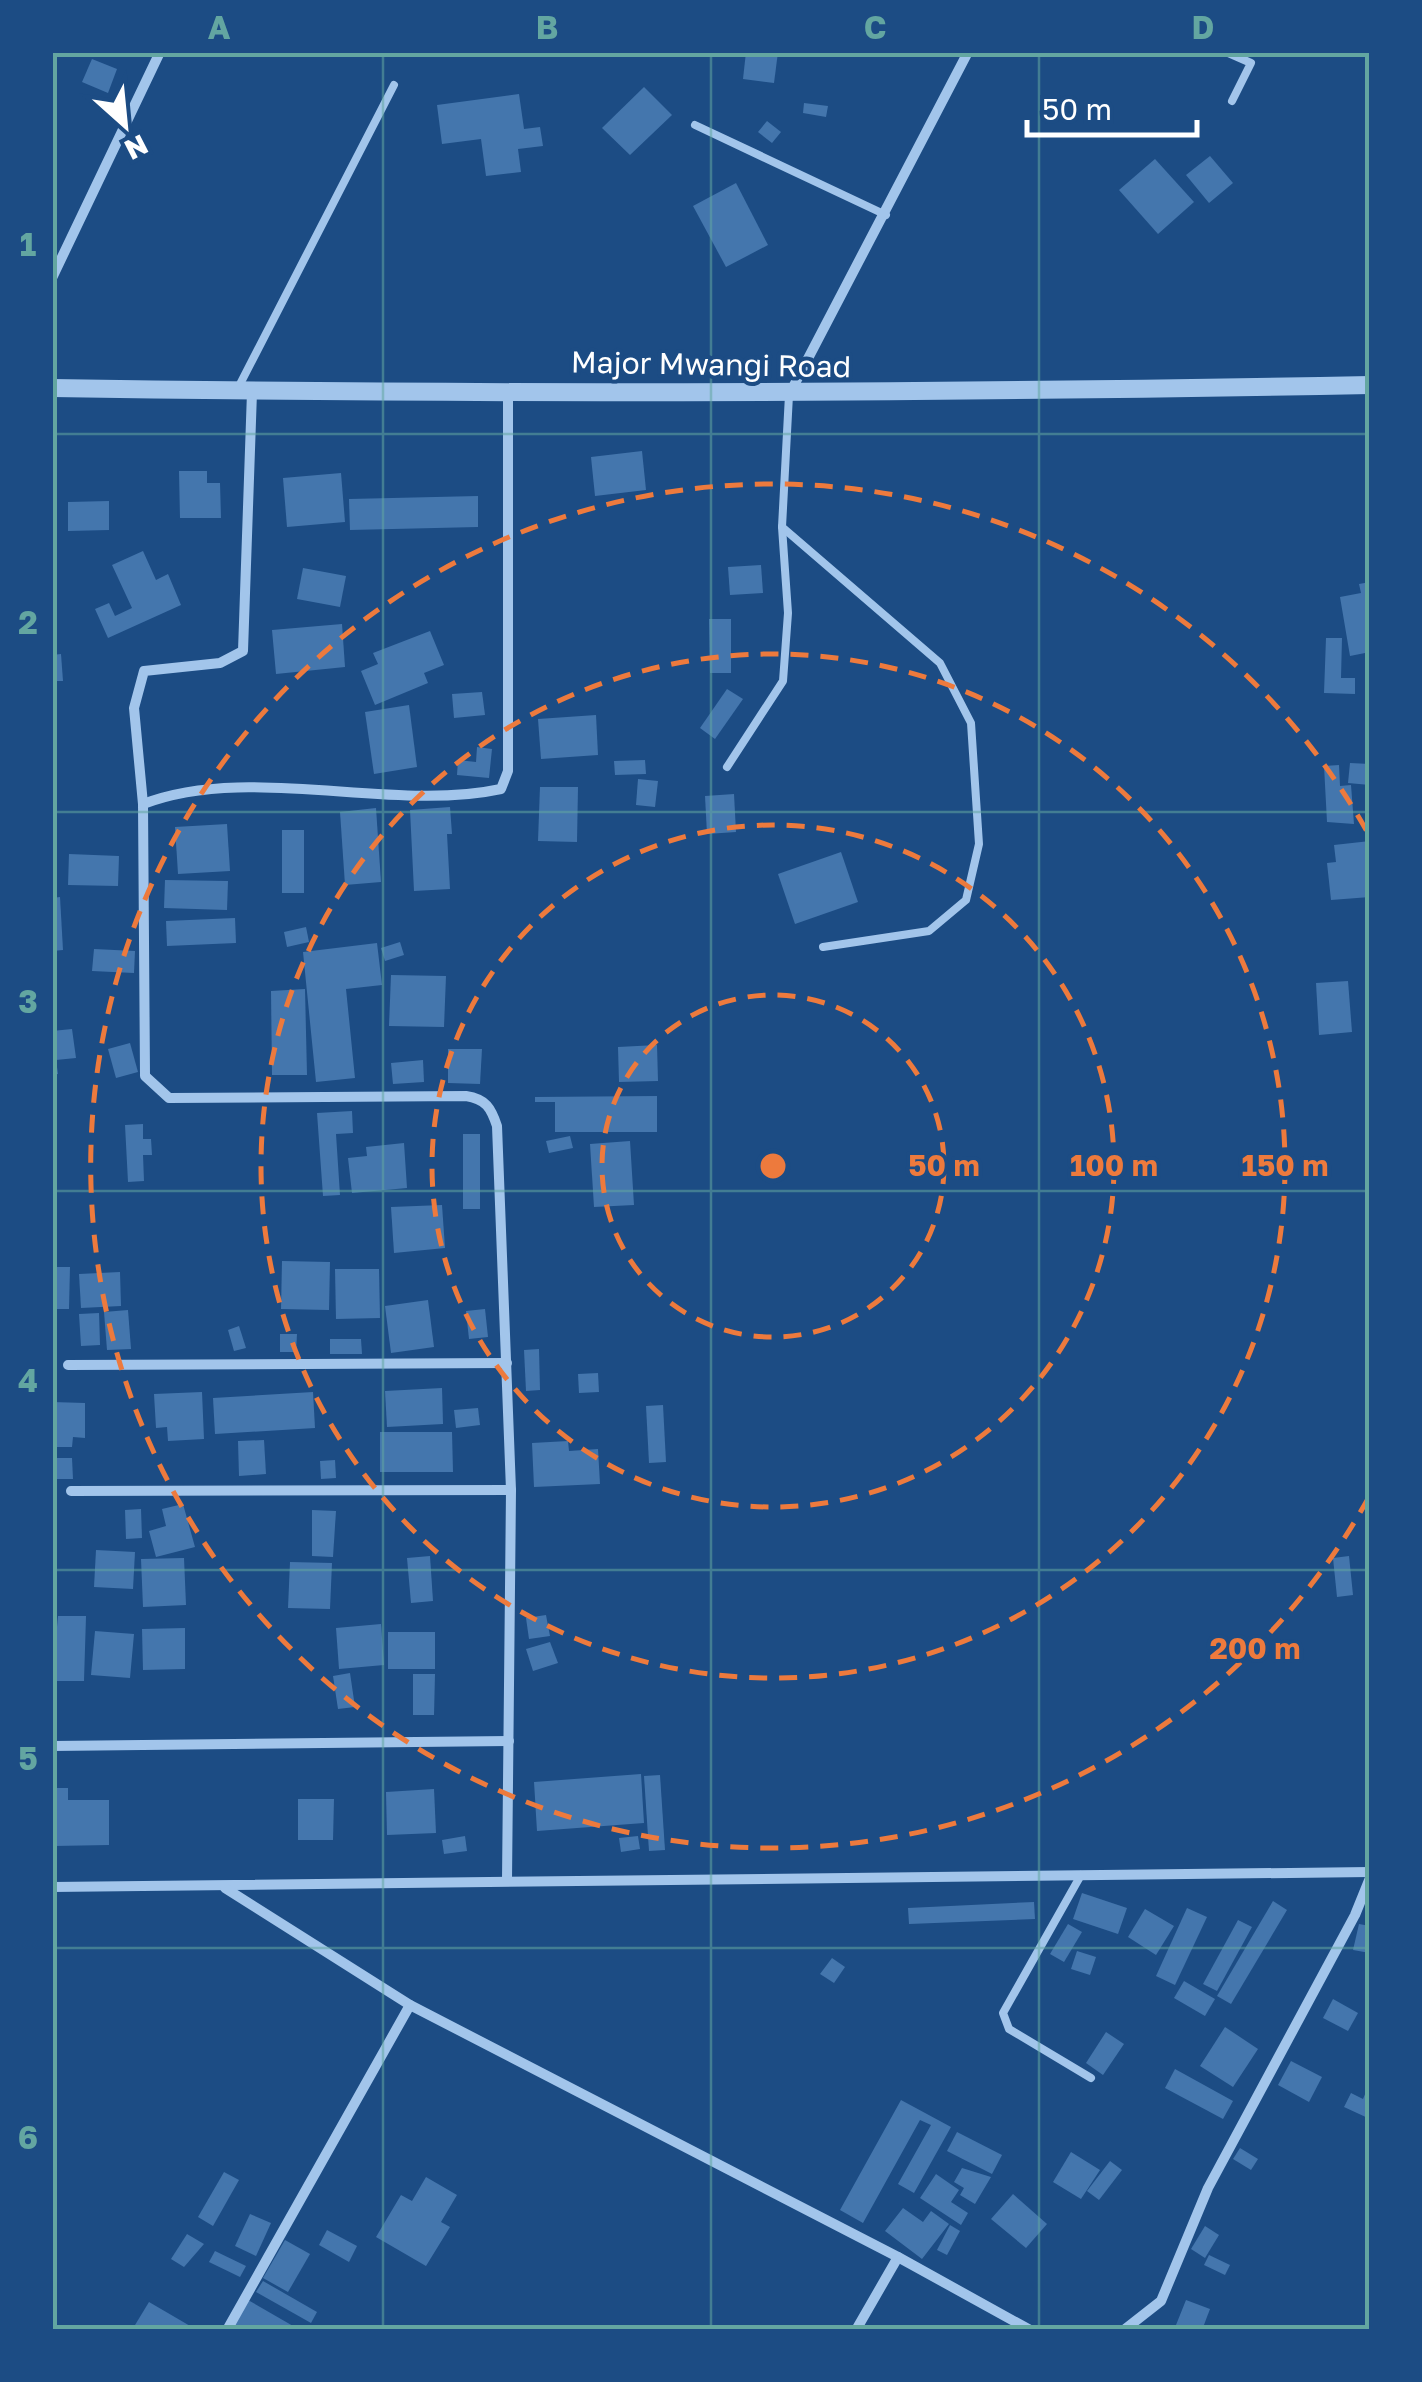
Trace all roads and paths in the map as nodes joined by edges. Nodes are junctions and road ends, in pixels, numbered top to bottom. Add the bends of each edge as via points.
1 (160, 52) edge
2 (968, 52) edge
3 (1016, 52) edge
4 (1044, 52) edge
5 (1226, 52) edge
6 (394, 85) dead end
7 (1232, 101) dead end
8 (695, 124) dead end
9 (886, 215) junction
10 (52, 278) edge
11 (1370, 385) edge
12 (52, 388) edge
13 (508, 389) junction
14 (244, 392) junction
15 (789, 395) junction
16 (782, 527) junction
17 (727, 767) dead end
18 (143, 804) junction
19 (823, 947) dead end
20 (507, 1364) junction
21 (68, 1365) dead end
22 (70, 1490) dead end
23 (511, 1490) junction
24 (508, 1741) junction
25 (52, 1746) edge
26 (1081, 1875) junction
27 (1370, 1875) edge
28 (507, 1880) junction
29 (52, 1887) edge
30 (224, 1887) junction
31 (410, 2005) junction
32 (1091, 2078) dead end
33 (898, 2257) junction
34 (227, 2330) edge
35 (856, 2330) edge
36 (1030, 2330) edge
37 (1124, 2330) edge

1 - 10 street
2 - 9 street
3 - 4 lane
5 - 7 lane via 1251,62
6 - 14 lane
8 - 9 lane
9 - 15 street
11 - 15 street, Major Mwangi Road
12 - 14 street, Major Mwangi Road
13 - 14 street, Major Mwangi Road
13 - 15 street, Major Mwangi Road
13 - 18 street via 508,770 501,790 472,796 180,790
14 - 18 street via 243,652 220,663 144,671 134,708
15 - 16 lane
16 - 17 lane via 788,613 783,681
16 - 19 lane via 940,663 971,723 979,844 966,900 929,931
18 - 20 street via 145,1076 169,1098 480,1098 496,1126
20 - 21 street
20 - 23 street
22 - 23 street
23 - 24 street
24 - 25 street
24 - 28 street
26 - 27 street
26 - 28 street
26 - 32 lane via 1004,2013 1008,2029
27 - 37 street via 1355,1915 1208,2188 1161,2301
28 - 30 street
29 - 30 street
30 - 31 street
31 - 33 street
31 - 34 street
33 - 35 street
33 - 36 street

